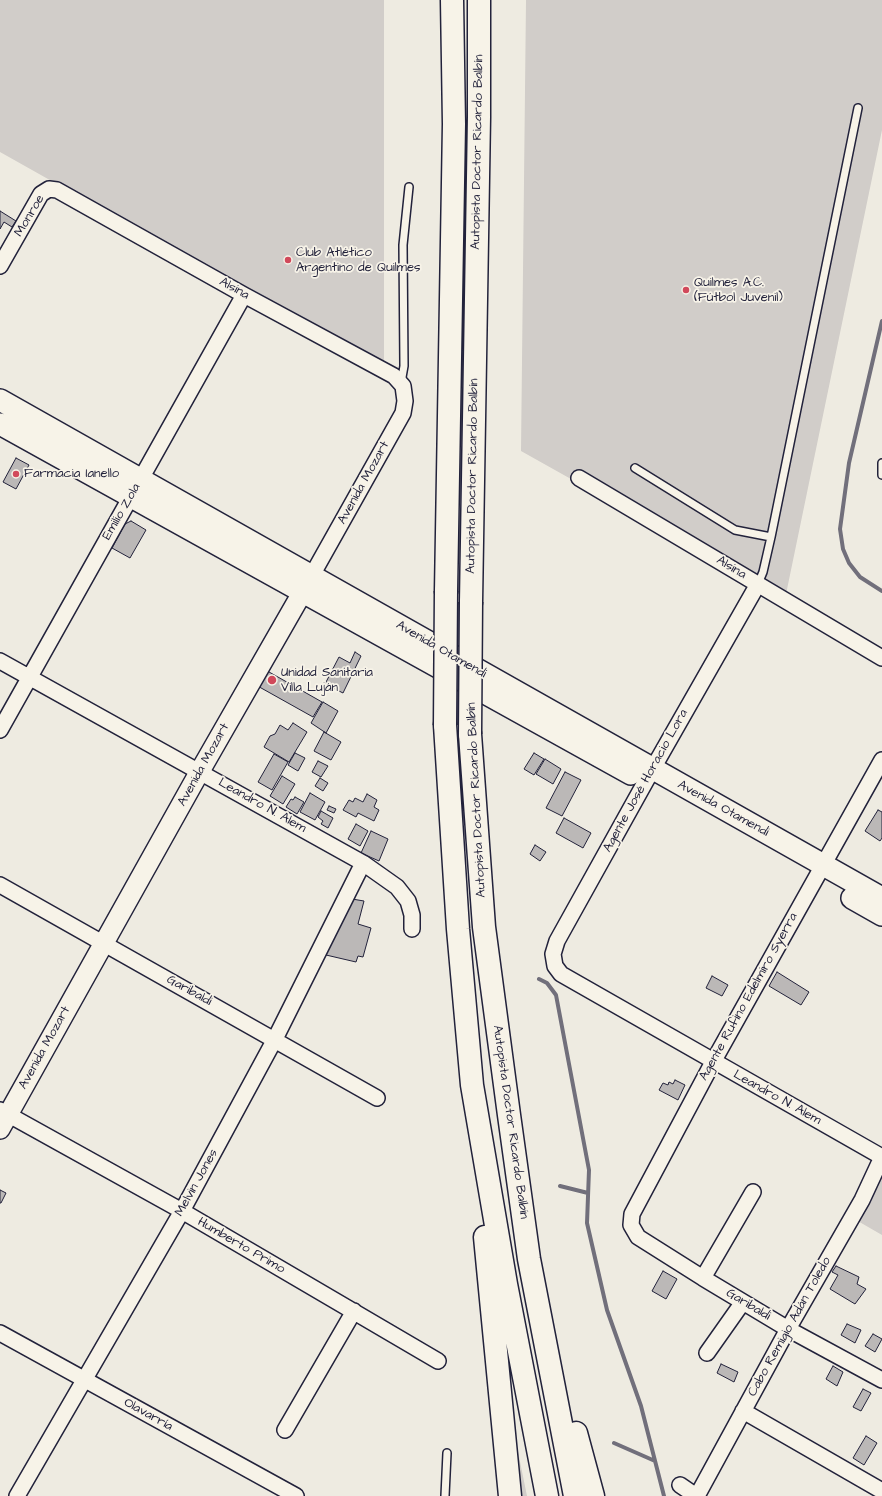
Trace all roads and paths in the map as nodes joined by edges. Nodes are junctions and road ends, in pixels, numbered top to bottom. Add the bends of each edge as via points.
1 (452, 0) edge
2 (478, 0) edge
3 (858, 108) dead end
4 (409, 187) dead end
5 (50, 189) joint
6 (0, 266) edge
7 (244, 295) junction
8 (401, 384) junction
9 (0, 400) edge
10 (0, 424) edge
11 (882, 463) edge
12 (635, 468) dead end
13 (882, 475) edge
14 (579, 478) dead end
15 (135, 488) junction
16 (771, 537) junction
17 (307, 584) junction
18 (758, 584) junction
19 (882, 658) edge
20 (0, 661) edge
21 (29, 677) junction
22 (0, 730) edge
23 (882, 760) edge
24 (200, 771) junction
25 (648, 776) junction
26 (363, 863) junction
27 (818, 871) junction
28 (0, 885) edge
29 (882, 898) edge
30 (882, 915) edge
31 (412, 929) dead end
32 (104, 943) junction
33 (568, 978) joint
34 (275, 1039) junction
35 (713, 1062) junction
36 (472, 1085) junction
37 (377, 1098) dead end
38 (3, 1118) edge
39 (882, 1157) edge
40 (753, 1192) dead end
41 (182, 1211) junction
42 (638, 1237) joint
43 (529, 1259) junction
44 (703, 1278) junction
45 (743, 1302) junction
46 (354, 1311) junction
47 (788, 1329) junction
48 (0, 1333) edge
49 (707, 1353) dead end
50 (438, 1361) dead end
51 (880, 1374) edge
52 (85, 1380) junction
53 (743, 1411) junction
54 (285, 1430) dead end
55 (447, 1453) dead end
56 (680, 1485) dead end
57 (882, 1491) edge
58 (17, 1496) edge
59 (296, 1496) edge
60 (445, 1496) edge
61 (510, 1496) edge
62 (547, 1496) edge
63 (575, 1496) edge
64 (593, 1496) edge
65 (697, 1496) edge

1 - 36 highway, Autopista Doctor Ricardo Balbín, bridge via 454,124 445,725 458,929
2 - 43 highway, Autopista Doctor Ricardo Balbín, bridge via 479,118 470,734 484,927
3 - 16 lane
4 - 8 lane via 403,245 404,366
5 - 6 street, Monroe via 41,194
5 - 7 street, Alsina via 57,190
7 - 8 street, Alsina via 394,376
7 - 15 street, Emilio Zola
8 - 17 street, Avenida Mozart via 405,401 403,413
9 - 15 main road, Avenida Otamendi
10 - 15 main road, Avenida Otamendi
11 - 13 lane
12 - 16 lane via 735,530
14 - 18 street, Alsina
15 - 17 main road, Avenida Otamendi
15 - 21 street, Emilio Zola
16 - 18 lane
17 - 24 street, Avenida Mozart
17 - 25 main road, Avenida Otamendi
18 - 19 street, Alsina
18 - 25 street, Agente José Horacio Lora
20 - 21 street, Leandro N. Alem
21 - 22 street, Emilio Zola
21 - 24 street, Leandro N. Alem
23 - 27 street, Agente Rufino Edelmiro Syerra
24 - 26 street, Leandro N. Alem
24 - 32 street, Avenida Mozart
25 - 27 main road, Avenida Otamendi
25 - 33 street, Agente José Horacio Lora via 557,941 553,954 555,966
26 - 31 street, Leandro N. Alem via 397,887 408,901
26 - 34 street, Melvin Jones
27 - 29 main road, Avenida Otamendi
27 - 30 main road, Avenida Otamendi
27 - 35 street, Agente Rufino Edelmiro Syerra
28 - 32 street, Garibaldi
32 - 34 street, Garibaldi
32 - 38 street, Avenida Mozart
33 - 35 street, Leandro N. Alem
34 - 37 street, Garibaldi
34 - 41 street, Melvin Jones
35 - 39 street, Leandro N. Alem
35 - 42 street, Agente Rufino Edelmiro Syerra via 632,1214 631,1225
36 - 61 highway
36 - 62 highway, Autopista Doctor Ricardo Balbín via 506,1284
38 - 41 street, Humberto Primo
39 - 47 street, Cabo Remigio Adán Toledo via 862,1200
40 - 44 street
41 - 46 street, Humberto Primo
41 - 52 street, Melvin Jones
42 - 44 street, Garibaldi
43 - 63 highway, Autopista Doctor Ricardo Balbín
43 - 64 highway
44 - 45 street, Garibaldi
45 - 47 street, Garibaldi
45 - 49 street
46 - 50 street, Humberto Primo
46 - 54 street
47 - 51 street, Garibaldi
47 - 53 street, Cabo Remigio Adán Toledo
48 - 52 street, Olavarría
52 - 58 street, Melvin Jones
52 - 59 street, Olavarría
53 - 57 street
53 - 65 street, Cabo Remigio Adán Toledo
55 - 60 lane
56 - 65 street

